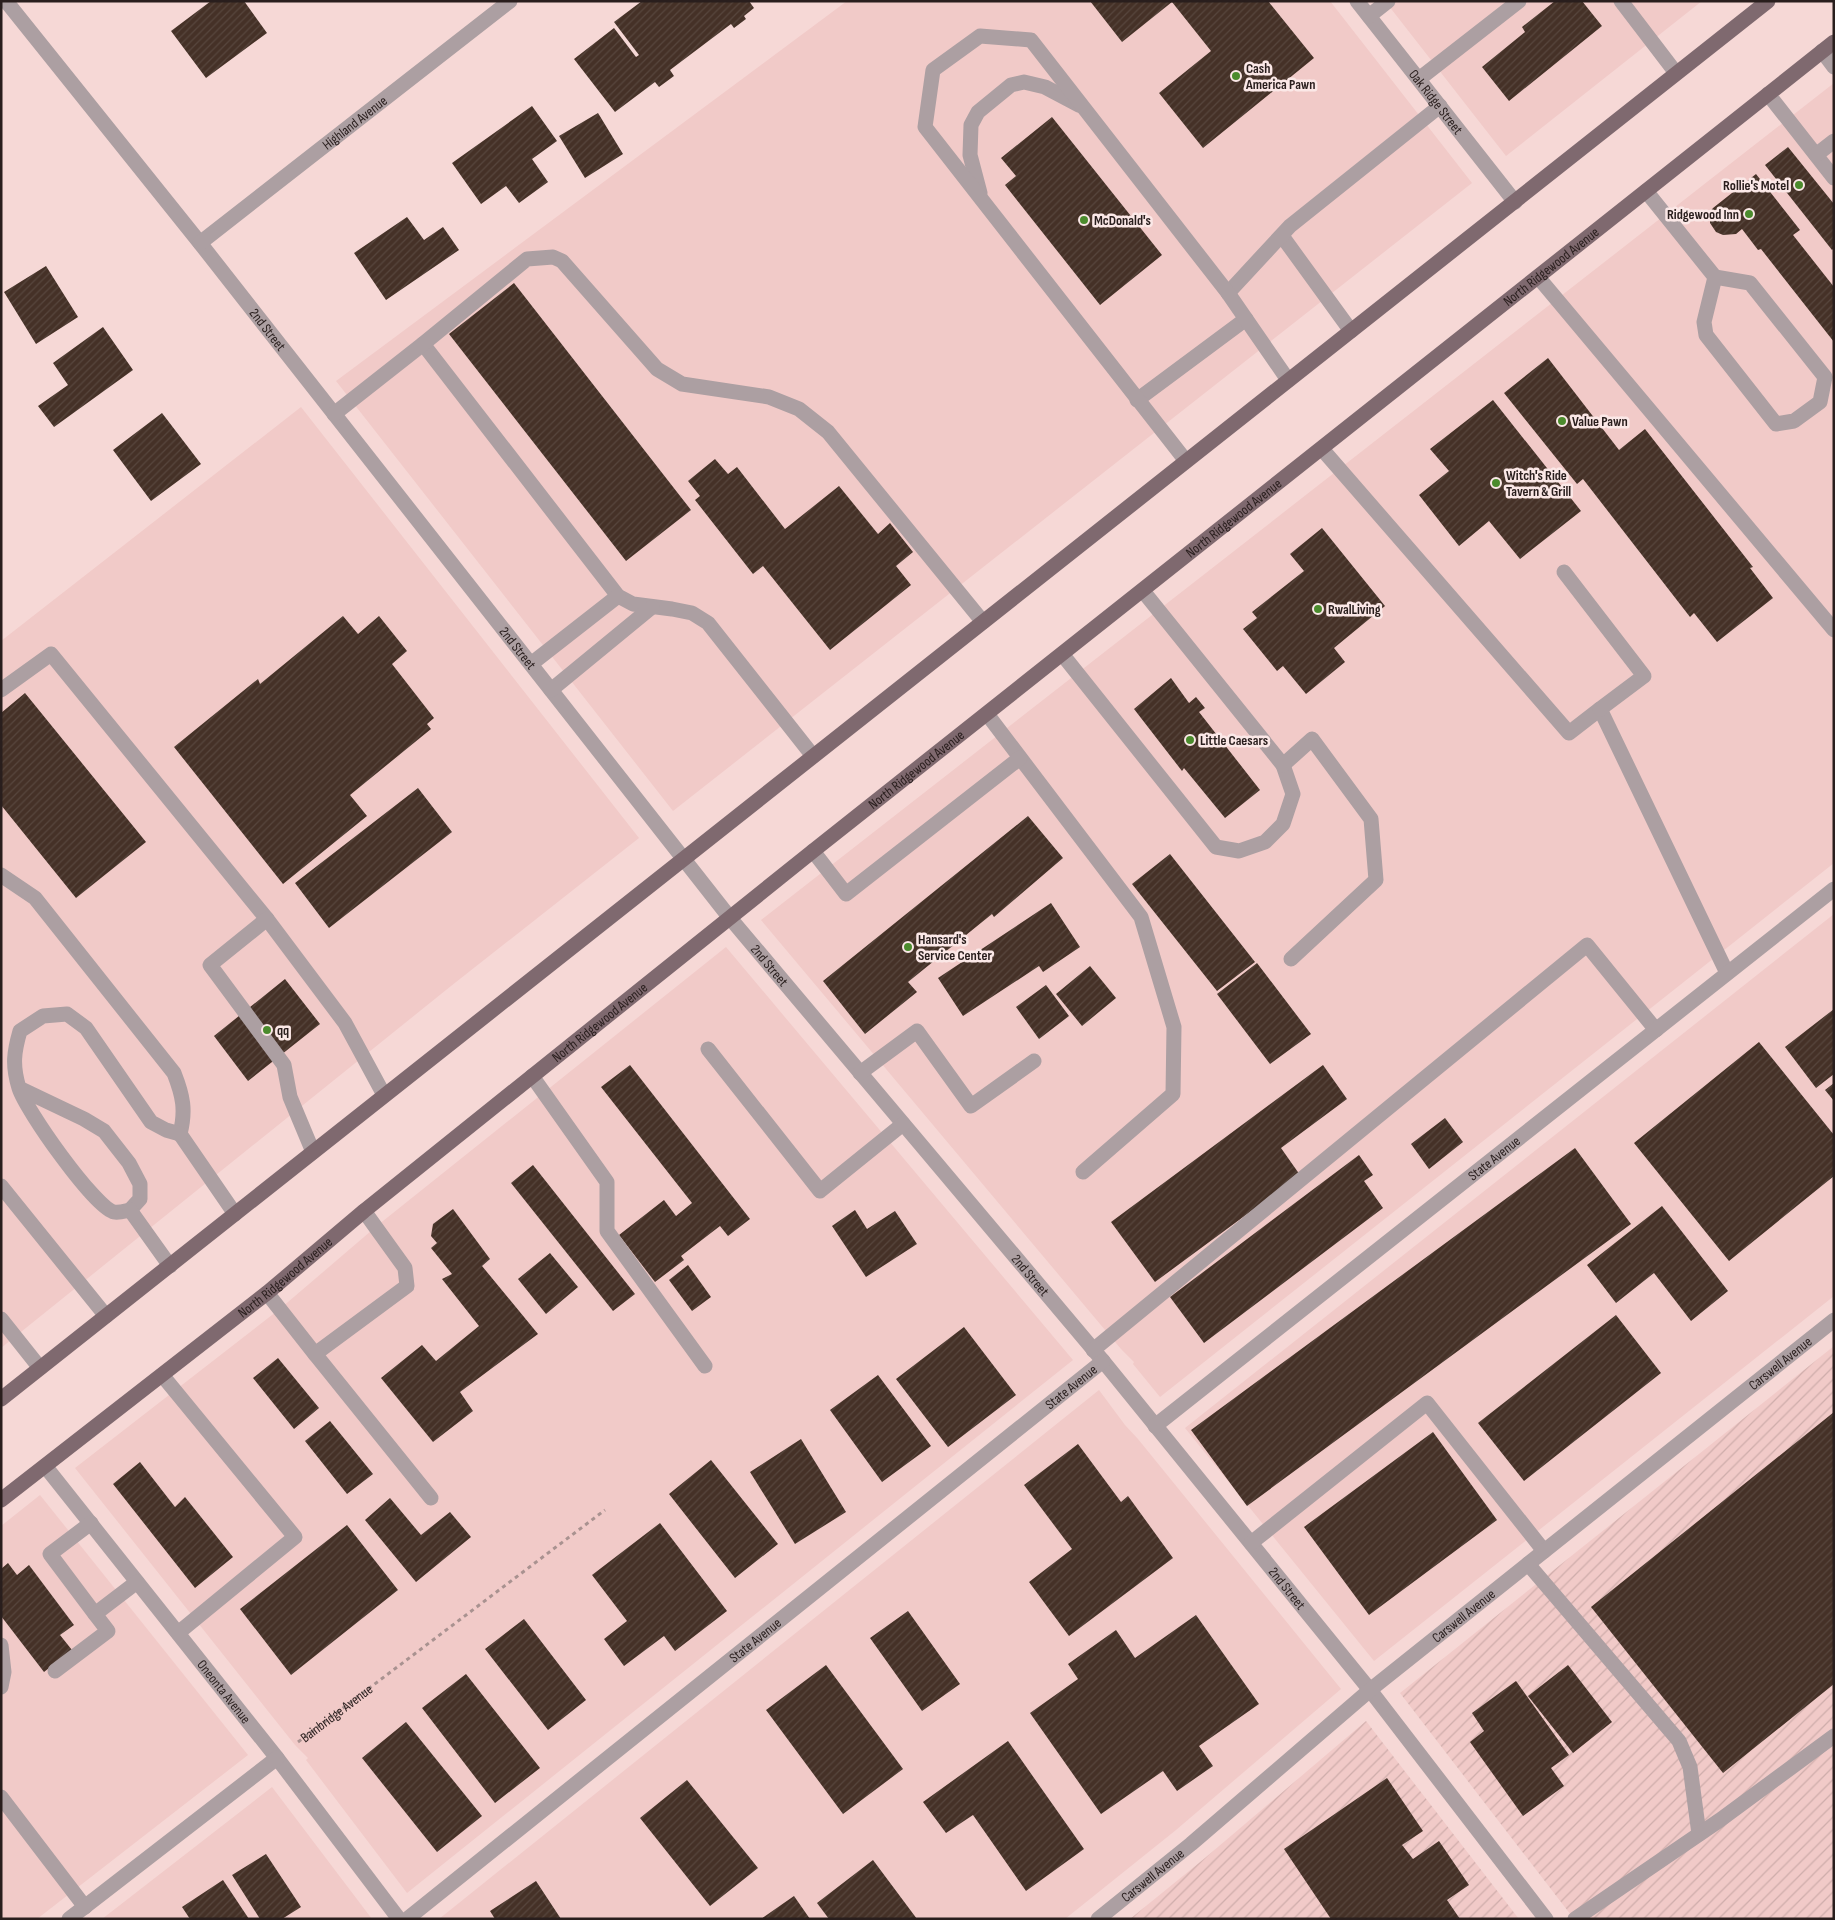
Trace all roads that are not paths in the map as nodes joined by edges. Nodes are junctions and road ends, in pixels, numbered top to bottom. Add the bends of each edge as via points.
1 (6, 1) edge
2 (510, 1) edge
3 (1357, 1) edge
4 (1388, 1) edge
5 (1519, 1) edge
6 (1621, 1) edge
7 (1768, 1) edge
8 (1369, 16) junction
9 (1828, 47) edge
10 (1834, 67) edge
11 (1676, 74) junction
12 (1419, 79) junction
13 (1768, 94) junction
14 (1440, 106) junction
15 (1084, 108) junction
16 (1834, 141) edge
17 (1816, 155) junction
18 (1834, 178) edge
19 (1646, 191) junction
20 (983, 202) junction
21 (1515, 202) junction
22 (1282, 236) junction
23 (200, 243) junction
24 (1538, 277) junction
25 (1715, 277) junction
26 (1228, 293) junction
27 (1246, 319) junction
28 (1351, 331) junction
29 (423, 344) junction
30 (1288, 380) junction
31 (1137, 400) junction
32 (334, 414) junction
33 (1322, 449) junction
34 (1186, 461) junction
35 (1564, 572) dead end
36 (1143, 590) junction
37 (618, 596) junction
38 (652, 607) junction
39 (983, 622) junction
40 (1834, 630) edge
41 (1062, 654) junction
42 (531, 664) junction
43 (1, 690) edge
44 (551, 690) junction
45 (1600, 709) junction
46 (987, 714) junction
47 (813, 756) junction
48 (1020, 758) junction
49 (1283, 765) junction
50 (813, 851) junction
51 (683, 858) junction
52 (1, 876) edge
53 (1834, 889) edge
54 (730, 918) junction
55 (267, 919) junction
56 (1291, 960) dead end
57 (1727, 973) junction
58 (1656, 1030) junction
59 (708, 1049) dead end
60 (1034, 1060) dead end
61 (860, 1073) junction
62 (532, 1076) junction
63 (19, 1088) junction
64 (384, 1095) junction
65 (903, 1124) junction
66 (180, 1134) junction
67 (313, 1152) junction
68 (1083, 1172) dead end
69 (1, 1186) edge
70 (130, 1210) junction
71 (364, 1211) junction
72 (235, 1214) junction
73 (170, 1266) junction
74 (267, 1294) junction
75 (106, 1316) junction
76 (1, 1319) edge
77 (1834, 1320) edge
78 (1093, 1350) junction
79 (315, 1354) junction
80 (1103, 1362) junction
81 (705, 1366) dead end
82 (40, 1368) junction
83 (162, 1375) junction
84 (1, 1399) edge
85 (1155, 1426) junction
86 (45, 1466) junction
87 (431, 1498) dead end
88 (1, 1500) edge
89 (90, 1523) junction
90 (1251, 1543) junction
91 (1544, 1552) junction
92 (1528, 1564) junction
93 (137, 1582) junction
94 (95, 1614) junction
95 (178, 1633) junction
96 (1, 1645) edge
97 (55, 1671) dead end
98 (1, 1687) edge
99 (1370, 1690) junction
100 (1834, 1736) edge
101 (277, 1758) junction
102 (1, 1797) edge
103 (1699, 1834) junction
104 (85, 1907) junction
105 (406, 1918) edge
106 (69, 1919) edge
107 (1098, 1919) edge
108 (1546, 1919) edge
109 (1575, 1919) edge

1 - 23 street, 2nd Street
2 - 23 street, Highland Avenue
3 - 8 street, Oak Ridge Street
4 - 8 street
5 - 12 street
6 - 11 street
7 - 11 main road
8 - 12 street, Oak Ridge Street
9 - 10 street
9 - 13 main road, North Ridgewood Avenue
11 - 21 main road
12 - 14 street, Oak Ridge Street
13 - 17 street
13 - 19 main road, North Ridgewood Avenue
14 - 21 street, Oak Ridge Street
14 - 22 street via 1290,226
15 - 20 street via 1045,87 1024,82 1011,85 978,112 971,125 970,155
15 - 20 street via 1031,40 980,36 933,70 925,127
15 - 26 street
16 - 17 street
17 - 18 street
19 - 24 main road, North Ridgewood Avenue
19 - 25 street
20 - 31 street
21 - 28 main road
22 - 26 street
22 - 28 street
23 - 32 street, 2nd Street
24 - 33 main road, North Ridgewood Avenue
24 - 40 street
25 - 25 street via 1704,322 1706,335 1776,424 1794,421 1820,402 1824,377 1750,283
26 - 27 street
27 - 30 street
27 - 31 street
28 - 30 main road
29 - 32 street
29 - 37 street
29 - 39 street via 527,259 553,257 562,261 657,369 682,384 769,398 799,409 828,432
30 - 34 main road
31 - 34 street
32 - 42 street, 2nd Street
33 - 36 main road, North Ridgewood Avenue
33 - 45 street via 1569,733
34 - 39 main road
35 - 45 street via 1644,676
36 - 41 main road, North Ridgewood Avenue
36 - 49 street
37 - 38 street via 633,604
37 - 42 street
38 - 44 street
38 - 47 street via 692,613 708,623
39 - 47 main road
41 - 46 main road, North Ridgewood Avenue
41 - 49 street via 1216,847 1240,852 1265,842 1283,824 1293,794
42 - 44 street, 2nd Street
43 - 55 street via 51,654
44 - 51 street, 2nd Street
45 - 57 street
46 - 48 street
46 - 50 main road, North Ridgewood Avenue
47 - 51 main road
48 - 50 street via 846,894
48 - 68 street via 1141,917 1174,1026 1173,1094
49 - 56 street via 1312,739 1371,819 1376,880
50 - 54 main road, North Ridgewood Avenue
51 - 54 street, 2nd Street
51 - 64 main road
52 - 66 street via 35,898 174,1073 182,1095 184,1118
53 - 57 street, State Avenue
54 - 61 street, 2nd Street
54 - 62 main road, North Ridgewood Avenue
55 - 64 street via 346,1023
55 - 67 street via 210,965 284,1065 290,1097
57 - 58 street, State Avenue
58 - 78 street via 1587,945
58 - 85 street, State Avenue
59 - 65 street via 820,1191
60 - 61 street via 972,1106 917,1031
61 - 65 street, 2nd Street
62 - 71 main road, North Ridgewood Avenue
62 - 81 street via 607,1182 607,1231
63 - 66 street via 13,1055 20,1031 43,1016 67,1014 86,1028 151,1122
63 - 70 street via 36,1121 97,1200 114,1212
63 - 70 street via 104,1131 129,1163 140,1184 140,1200
64 - 67 main road
65 - 78 street, 2nd Street
66 - 72 street
67 - 72 main road
69 - 75 street
70 - 73 street
71 - 74 main road, North Ridgewood Avenue
71 - 79 street via 404,1268 407,1286
72 - 73 main road
73 - 75 main road
74 - 79 street
74 - 83 main road, North Ridgewood Avenue
75 - 82 main road
76 - 82 street
77 - 91 street, Carswell Avenue
78 - 80 street, 2nd Street
79 - 87 street
80 - 85 street, 2nd Street
80 - 105 street, State Avenue
82 - 84 main road
83 - 86 main road, North Ridgewood Avenue
83 - 95 street via 295,1537
85 - 90 street, 2nd Street
86 - 88 main road, North Ridgewood Avenue
86 - 89 street, Oneonta Avenue
89 - 93 street, Oneonta Avenue
89 - 94 street via 50,1554
90 - 91 street via 1427,1403
90 - 99 street, 2nd Street
91 - 92 street, Carswell Avenue
92 - 99 street, Carswell Avenue
92 - 103 street via 1679,1741 1690,1767
93 - 94 street
93 - 95 street, Oneonta Avenue
94 - 97 street via 108,1631
95 - 101 street, Oneonta Avenue
96 - 98 street via 4,1672
99 - 107 street, Carswell Avenue via 1191,1844
99 - 108 street, 2nd Street
100 - 103 street
101 - 104 street
101 - 105 street, Oneonta Avenue
102 - 104 street
103 - 109 street
104 - 106 street

